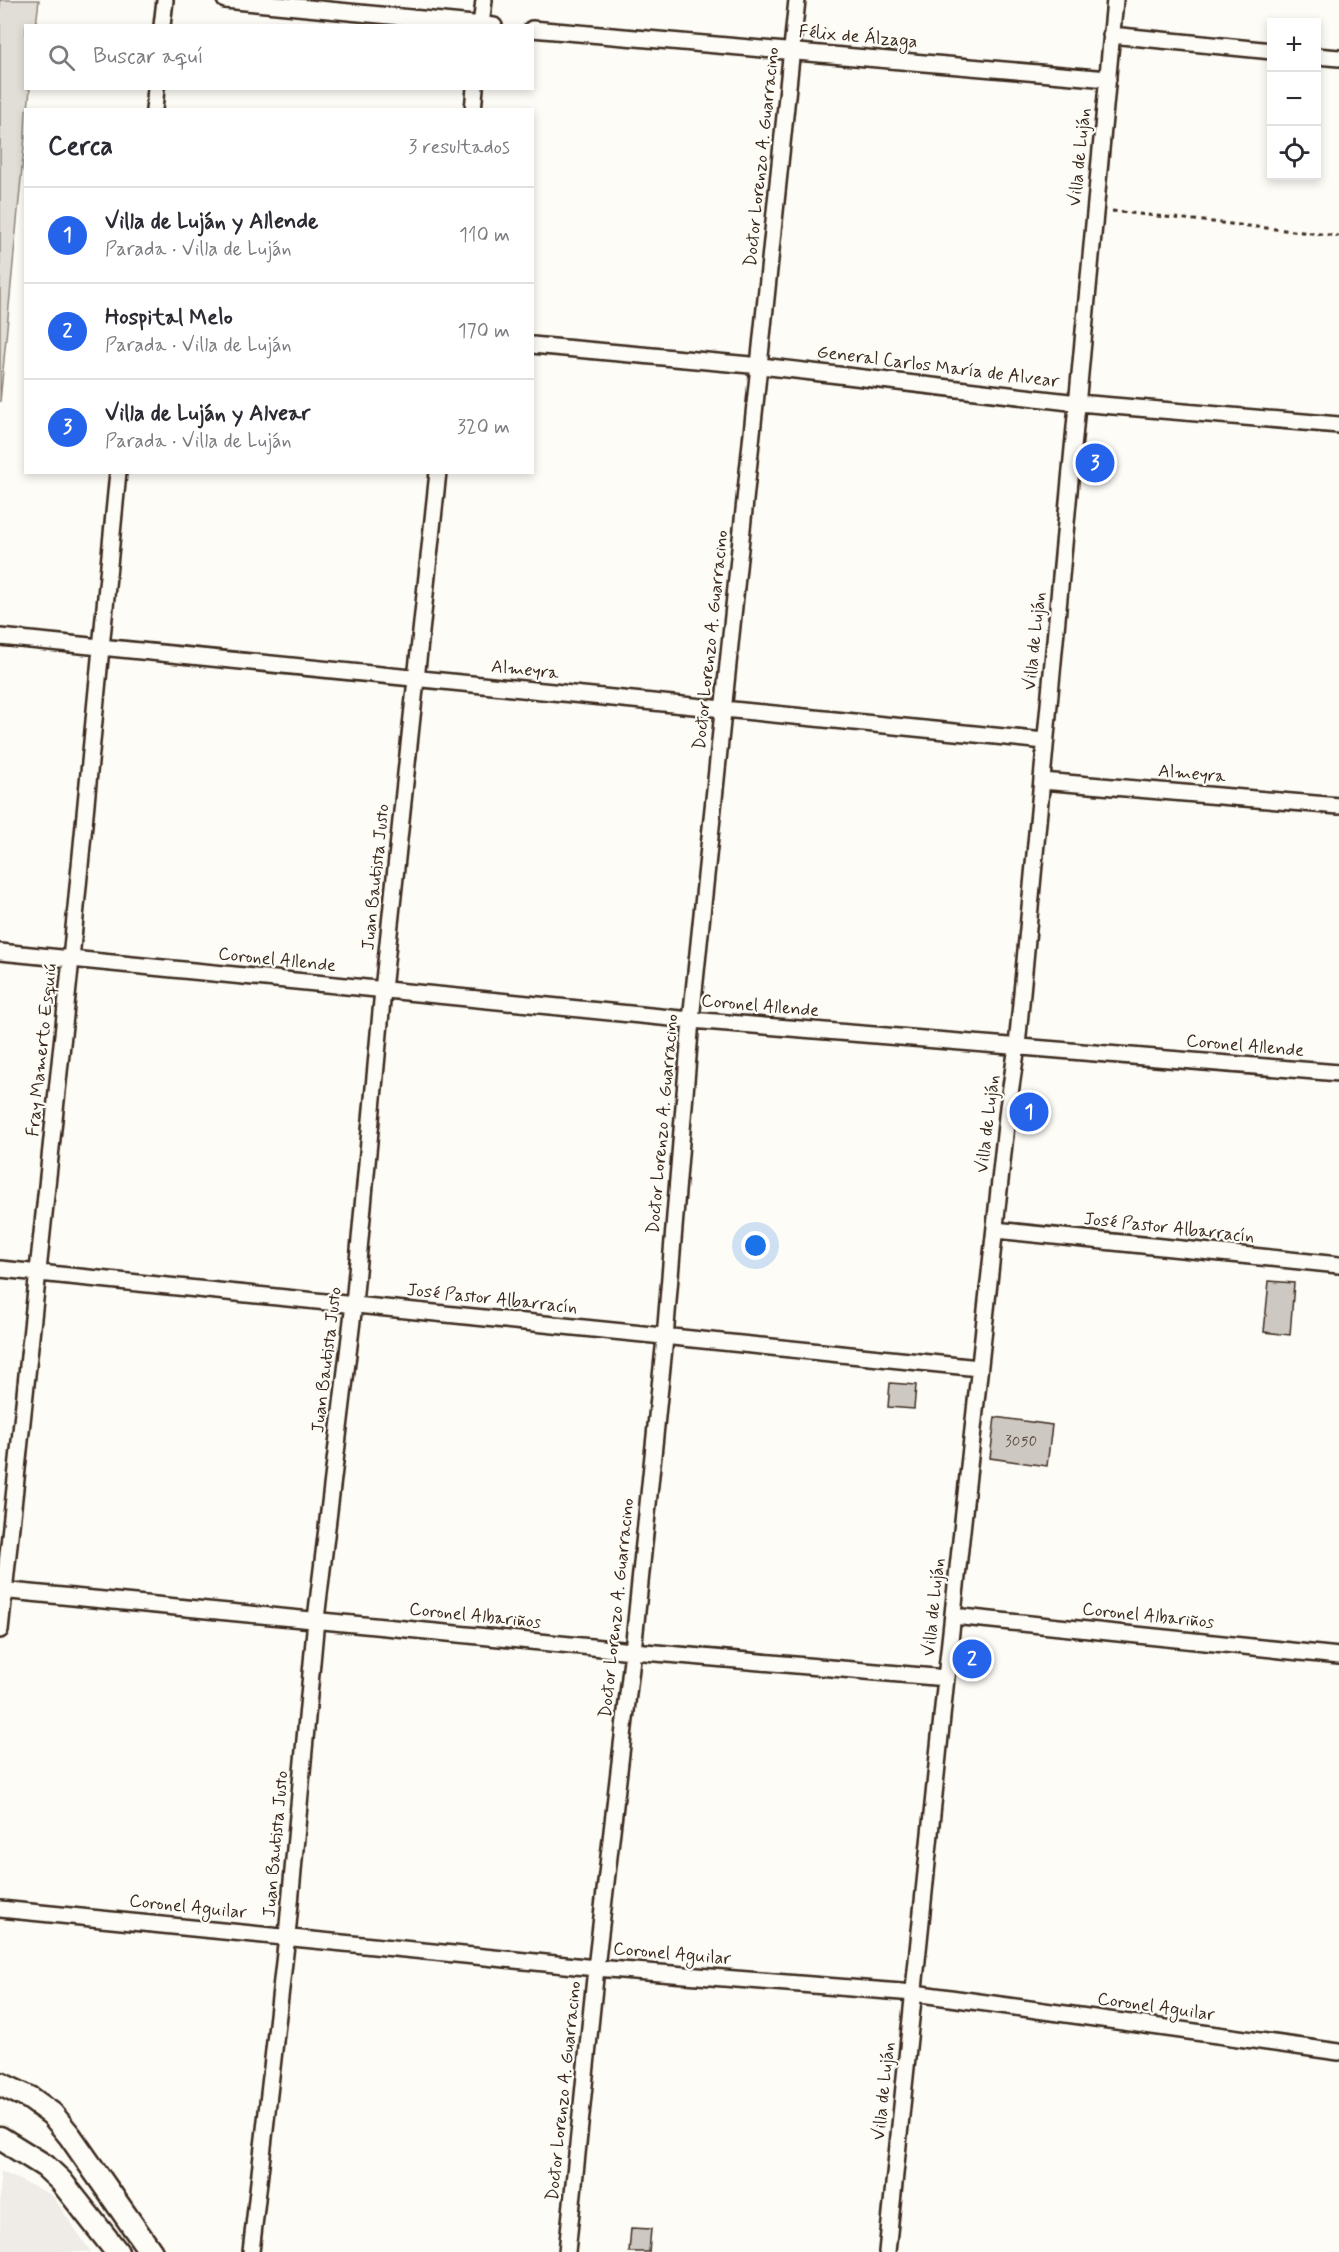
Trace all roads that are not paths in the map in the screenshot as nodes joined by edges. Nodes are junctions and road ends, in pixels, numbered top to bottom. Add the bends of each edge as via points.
1 (165, 0) edge
2 (225, 0) edge
3 (484, 0) edge
4 (797, 0) edge
5 (1115, 0) edge
6 (162, 24) edge
7 (475, 24) edge
8 (485, 24) edge
9 (534, 29) edge
10 (1111, 35) junction
11 (793, 50) junction
12 (1267, 51) edge
13 (1321, 56) edge
14 (1339, 58) edge
15 (1108, 79) junction
16 (156, 90) edge
17 (475, 90) edge
18 (154, 108) edge
19 (473, 108) edge
20 (534, 345) edge
21 (760, 366) junction
22 (1077, 403) junction
23 (1339, 425) edge
24 (118, 474) edge
25 (438, 474) edge
26 (0, 637) edge
27 (100, 648) junction
28 (417, 679) junction
29 (723, 709) junction
30 (1045, 741) junction
31 (1042, 781) junction
32 (1339, 806) edge
33 (0, 952) edge
34 (71, 959) junction
35 (383, 990) junction
36 (691, 1020) junction
37 (1017, 1046) junction
38 (1339, 1073) edge
39 (995, 1230) junction
40 (1339, 1264) edge
41 (0, 1269) edge
42 (38, 1272) junction
43 (354, 1304) junction
44 (665, 1338) junction
45 (979, 1368) junction
46 (2, 1590) edge
47 (952, 1616) junction
48 (316, 1619) junction
49 (0, 1630) edge
50 (633, 1651) junction
51 (1339, 1656) edge
52 (946, 1678) junction
53 (0, 1909) edge
54 (287, 1936) junction
55 (596, 1968) junction
56 (914, 1993) junction
57 (1339, 2052) edge
58 (0, 2084) edge
59 (0, 2138) edge
60 (117, 2252) edge
61 (151, 2252) edge
62 (251, 2252) edge
63 (567, 2252) edge
64 (887, 2252) edge

1 - 6 street
2 - 7 street
3 - 8 street
4 - 11 street, Doctor Lorenzo A. Guarracino
5 - 10 street, Villa de Luján
9 - 11 street, Félix de Álzaga
10 - 12 street
10 - 15 street, Villa de Luján
11 - 15 street, Félix de Álzaga
11 - 21 street, Doctor Lorenzo A. Guarracino
13 - 14 street
15 - 22 street, Villa de Luján
16 - 18 street
17 - 19 street
20 - 21 street, General Carlos María de Alvear
21 - 22 street, General Carlos María de Alvear
21 - 29 street, Doctor Lorenzo A. Guarracino
22 - 23 street, General Carlos María de Alvear
22 - 30 street, Villa de Luján
24 - 27 street, Fray Mamerto Esquiú
25 - 28 street, Juan Bautista Justo
26 - 27 street, Almeyra
27 - 28 street, Almeyra
27 - 34 street, Fray Mamerto Esquiú
28 - 29 street, Almeyra
28 - 35 street, Juan Bautista Justo
29 - 30 street, Almeyra
29 - 36 street, Doctor Lorenzo A. Guarracino
30 - 31 street, Villa de Luján
31 - 32 street, Almeyra
31 - 37 street, Villa de Luján
33 - 34 street, Coronel Allende
34 - 35 street, Coronel Allende
34 - 42 street, Fray Mamerto Esquiú
35 - 36 street, Coronel Allende
35 - 43 street, Juan Bautista Justo
36 - 37 street, Coronel Allende
36 - 44 street, Doctor Lorenzo A. Guarracino
37 - 38 street, Coronel Allende
37 - 39 street, Villa de Luján
39 - 40 street, José Pastor Albarracín
39 - 45 street, Villa de Luján
41 - 42 street, José Pastor Albarracín
42 - 43 street, José Pastor Albarracín
42 - 46 street, Fray Mamerto Esquiú
43 - 44 street, José Pastor Albarracín
43 - 48 street, Juan Bautista Justo
44 - 45 street, José Pastor Albarracín
44 - 50 street, Doctor Lorenzo A. Guarracino
45 - 47 street, Villa de Luján
46 - 48 street, Coronel Albariños
46 - 49 street, Fray Mamerto Esquiú
47 - 51 street, Coronel Albariños
47 - 52 street, Villa de Luján
48 - 50 street, Coronel Albariños
48 - 54 street, Juan Bautista Justo
50 - 52 street, Coronel Albariños
50 - 55 street, Doctor Lorenzo A. Guarracino
52 - 56 street, Villa de Luján
53 - 54 street, Coronel Aguilar
54 - 55 street, Coronel Aguilar
54 - 62 street, Juan Bautista Justo
55 - 56 street, Coronel Aguilar
55 - 63 street, Doctor Lorenzo A. Guarracino
56 - 57 street, Coronel Aguilar
56 - 64 street, Villa de Luján
58 - 61 main road via 52,2114
59 - 60 main road via 45,2166 61,2181

